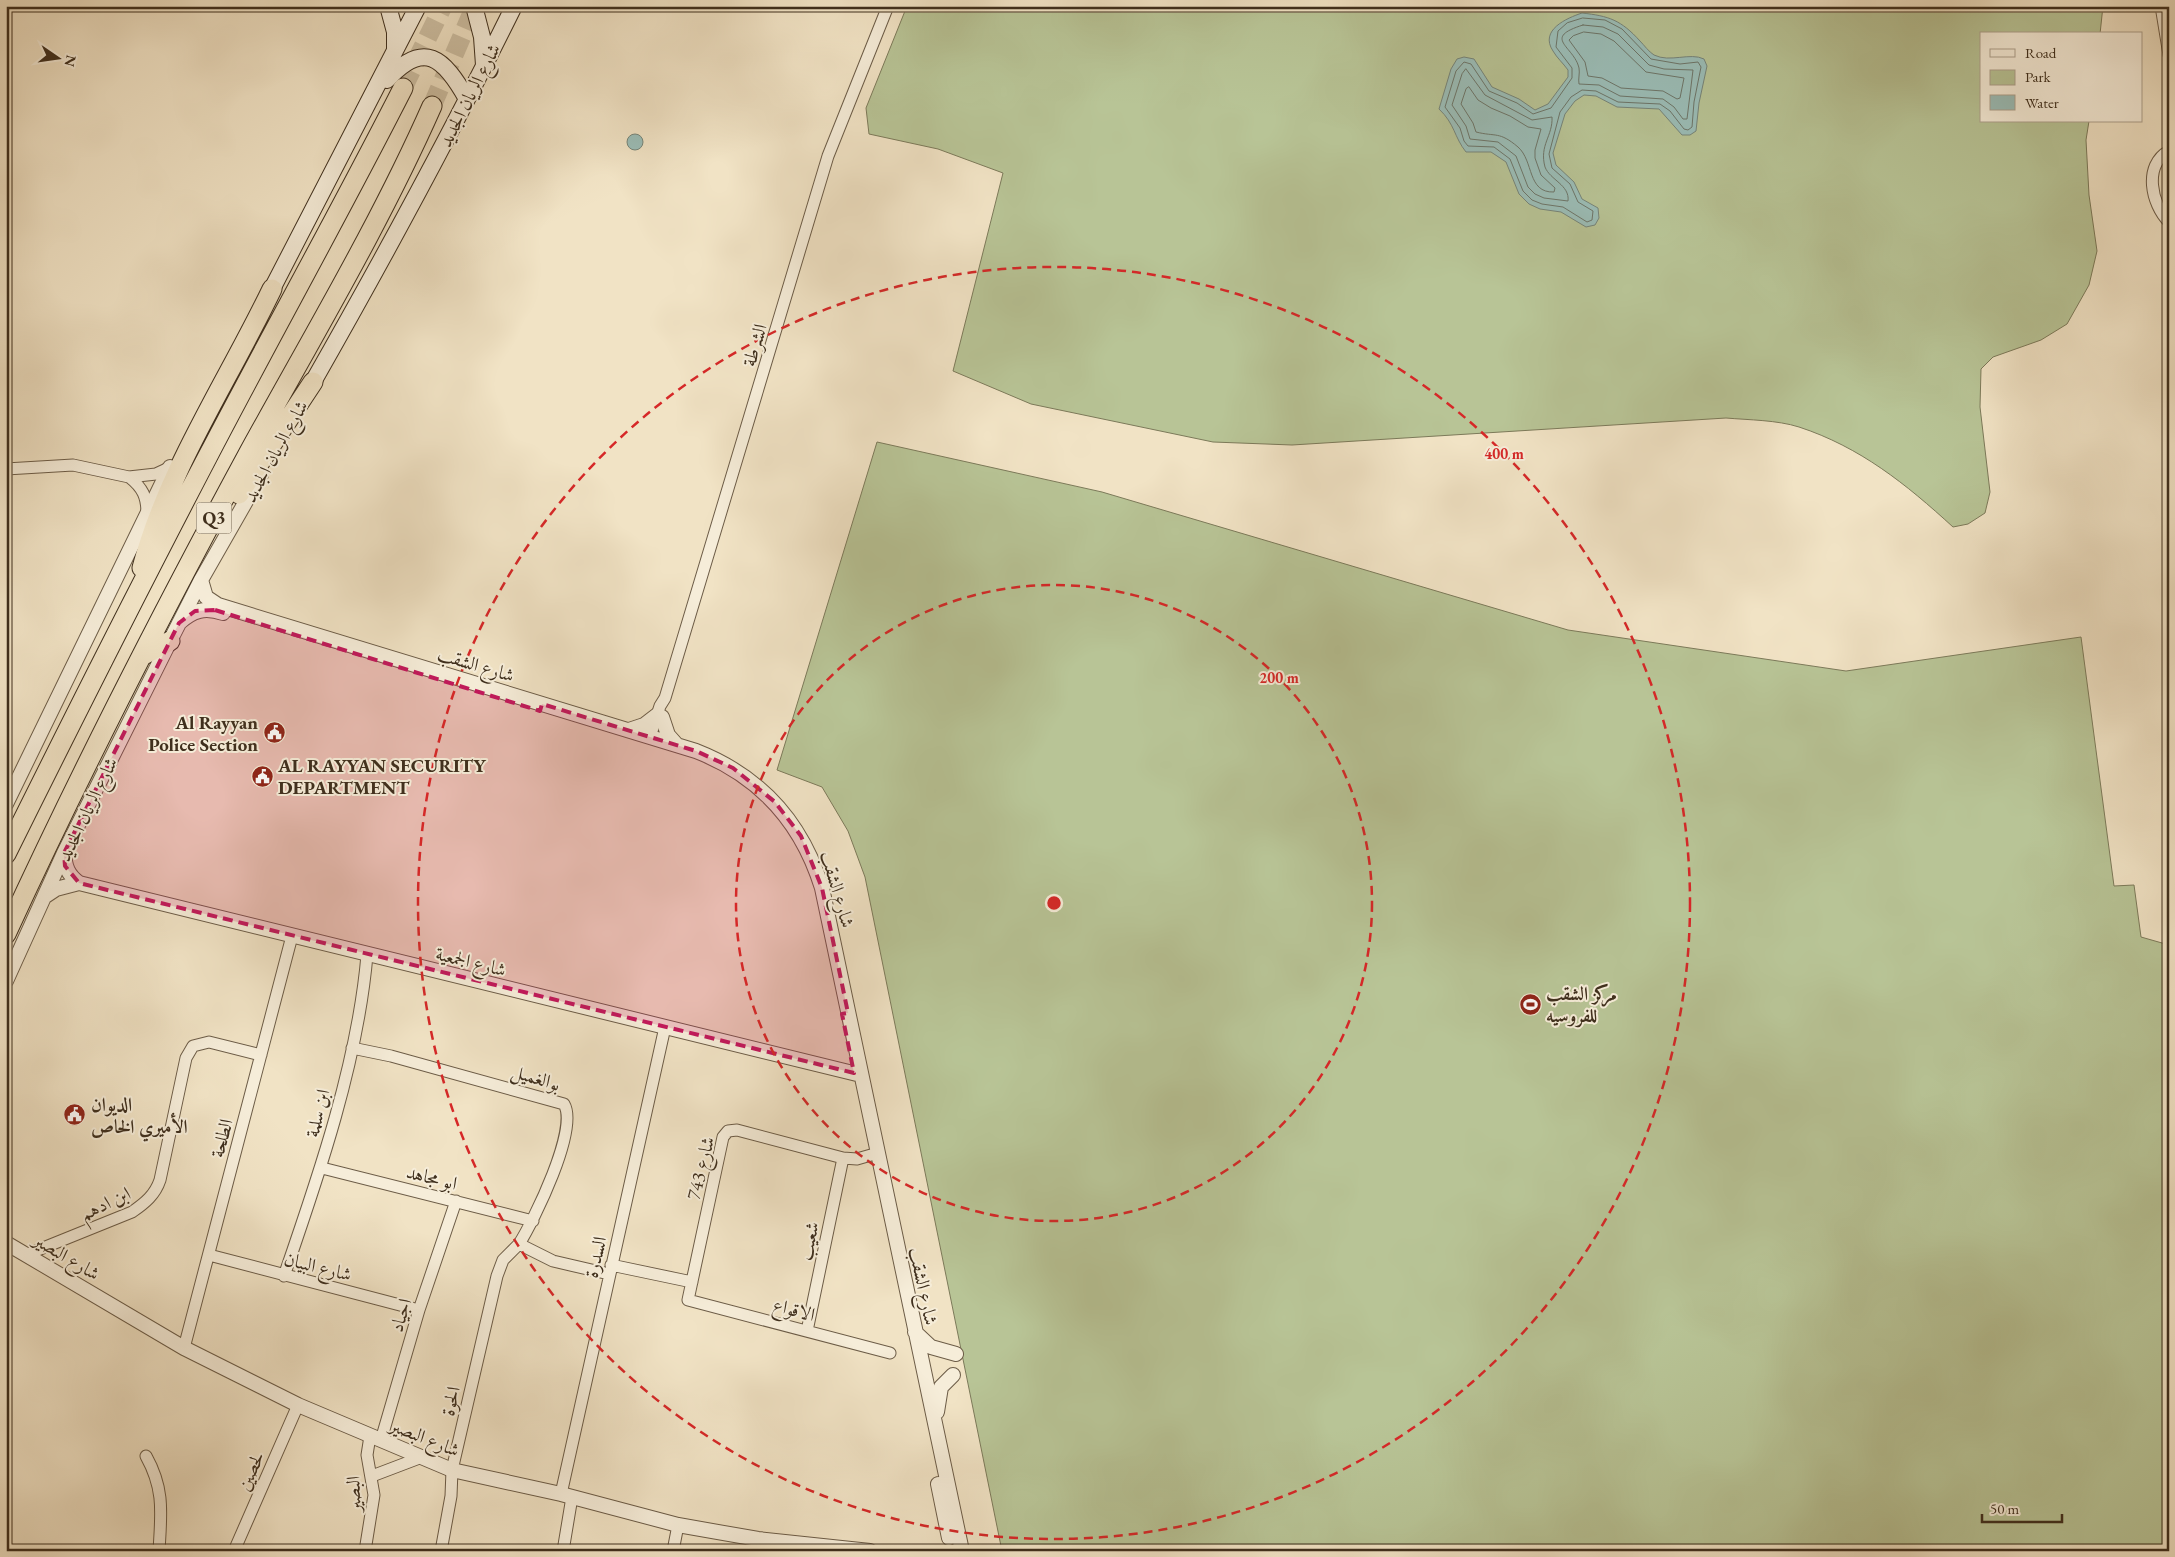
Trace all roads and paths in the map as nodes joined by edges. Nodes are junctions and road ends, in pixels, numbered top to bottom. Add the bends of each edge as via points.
1 (388, 6) edge
2 (418, 6) edge
3 (474, 6) edge
4 (514, 6) edge
5 (888, 6) edge
6 (2162, 6) edge
7 (395, 51) junction
8 (2169, 55) edge
9 (484, 67) junction
10 (403, 88) tunnel mouth
11 (372, 96) junction
12 (467, 99) junction
13 (432, 106) tunnel mouth
14 (2167, 150) edge
15 (2169, 222) edge
16 (272, 289) junction
17 (313, 382) junction
18 (171, 467) junction
19 (6, 469) edge
20 (129, 477) junction
21 (147, 515) junction
22 (201, 580) junction
23 (132, 604) junction
24 (168, 607) junction
25 (179, 623) junction
26 (170, 641) junction
27 (343, 646) junction
28 (142, 656) junction
29 (541, 707) junction
30 (660, 716) junction
31 (629, 730) junction
32 (653, 738) junction
33 (676, 744) junction
34 (6, 804) edge
35 (64, 853) junction
36 (6, 854) edge
37 (79, 883) junction
38 (44, 897) junction
39 (6, 934) edge
40 (292, 936) junction
41 (367, 955) junction
42 (6, 981) edge
43 (845, 1014) junction
44 (665, 1027) junction
45 (352, 1048) junction
46 (261, 1055) junction
47 (857, 1074) junction
48 (871, 1155) junction
49 (843, 1158) junction
50 (322, 1168) junction
51 (456, 1201) junction
52 (533, 1221) junction
53 (6, 1243) edge
54 (519, 1244) junction
55 (28, 1254) junction
56 (209, 1255) junction
57 (610, 1270) junction
58 (284, 1276) junction
59 (692, 1282) junction
60 (688, 1300) joint
61 (419, 1310) junction
62 (807, 1331) junction
63 (915, 1332) junction
64 (184, 1348) junction
65 (890, 1353) dead end
66 (956, 1354) dead end
67 (953, 1375) dead end
68 (298, 1405) junction
69 (376, 1438) junction
70 (146, 1456) dead end
71 (422, 1457) junction
72 (452, 1470) junction
73 (372, 1476) junction
74 (947, 1480) junction
75 (567, 1496) junction
76 (678, 1526) junction
77 (159, 1551) edge
78 (234, 1551) edge
79 (365, 1551) edge
80 (441, 1551) edge
81 (563, 1551) edge
82 (673, 1551) edge
83 (870, 1551) edge
84 (952, 1551) edge
85 (962, 1551) edge

1 - 7 main road via 395,32
2 - 7 main road
3 - 9 main road via 482,37
4 - 9 main road, شارع الريان الجديد
5 - 30 street, الشرطة via 828,156
6 - 8 street
7 - 11 main road
9 - 12 main road, شارع الريان الجديد
10 - 23 highway, Q3
11 - 12 main road via 399,66 420,56 434,60 448,70
11 - 16 main road
12 - 17 main road, شارع الريان الجديد
13 - 24 highway, شارع الريان الجديد / Q3 via 403,172 239,470
14 - 15 street via 2154,170 2152,187 2161,214
16 - 18 street via 231,348
16 - 23 highway via 152,528
17 - 22 street, شارع الريان الجديد
17 - 24 highway
18 - 20 street via 156,474
18 - 21 street
19 - 20 street via 73,464
20 - 21 street via 143,490 147,499
21 - 34 street
22 - 25 street, شارع الريان الجديد
22 - 27 street, شارع الشقب via 206,597 218,606
23 - 36 highway, Q3
24 - 28 highway, شارع الريان الجديد / Q3
25 - 26 street, شارع الريان الجديد
25 - 27 street, شارع الشقب via 195,611 216,610
26 - 28 highway
26 - 35 street, شارع الريان الجديد
27 - 29 street, شارع الشقب
28 - 39 highway, شارع الريان الجديد / Q3
29 - 31 street, شارع الشقب
29 - 43 street, شارع الشقب via 706,762 741,781 770,806 795,839 812,877
30 - 31 street via 644,726
30 - 32 street, الشرطة
30 - 33 street
31 - 32 street, شارع الشقب
32 - 33 street, شارع الشقب
33 - 43 street, شارع الشقب via 715,759 750,780 775,802 800,836 822,888
35 - 37 street via 65,866
35 - 38 street, شارع الريان الجديد
37 - 38 street, شارع الجمعية via 56,889
37 - 40 street, شارع الجمعية
38 - 42 street, شارع الريان الجديد
40 - 41 street, شارع الجمعية
40 - 46 street, الطلحة
41 - 44 street, شارع الجمعية
41 - 45 street, ابن سلمة
43 - 47 street, شارع الشقب
44 - 47 street, شارع الجمعية
44 - 57 street, السدرة
45 - 50 street, ابن سلمة
45 - 52 street, بوالغميل via 564,1104 564,1136 556,1167
46 - 55 street, ابن ادهم via 209,1042 193,1046 186,1058 160,1180 147,1202 132,1212
46 - 56 street, الطلحة
47 - 48 street, شارع الشقب
47 - 63 street, شارع الشقب
48 - 49 street, شارع 743
48 - 84 street, شارع الشقب
49 - 59 street, شارع 743 via 737,1130 728,1131 723,1137
49 - 62 street, شعيب
50 - 51 street, ابو مجاهد
50 - 58 street, ابن سلمة
51 - 52 street, ابو مجاهد
51 - 61 street, اجياد
52 - 54 street, بوالغميل
53 - 55 street, شارع البصير
54 - 57 street via 553,1262
54 - 72 street, الحوة via 503,1260
55 - 64 street, شارع البصير
56 - 58 street, شارع البيان
56 - 64 street, الطلحة
57 - 59 street
57 - 75 street, السدرة
58 - 61 street, شارع البيان
59 - 60 street, شارع 743
60 - 62 street, الاقواع
61 - 69 street, اجياد
62 - 65 street, الاقواع
63 - 66 street via 931,1347
63 - 74 street, شارع الشقب
64 - 68 street, شارع البصير
67 - 74 street via 941,1387 937,1402
68 - 69 street, شارع البصير
68 - 78 street, لحصين
69 - 71 street, شارع البصير
69 - 73 street, البصير via 367,1455
70 - 77 street via 156,1474 161,1493
71 - 72 street, شارع البصير
71 - 73 street
72 - 75 street, شارع البصير
72 - 80 street, الحوة via 451,1496
73 - 79 street, البصير via 372,1517
74 - 85 street, شارع الشقب
75 - 76 street, شارع البصير
75 - 81 street, السدرة
76 - 82 street
76 - 83 street, شارع البصير via 758,1539

